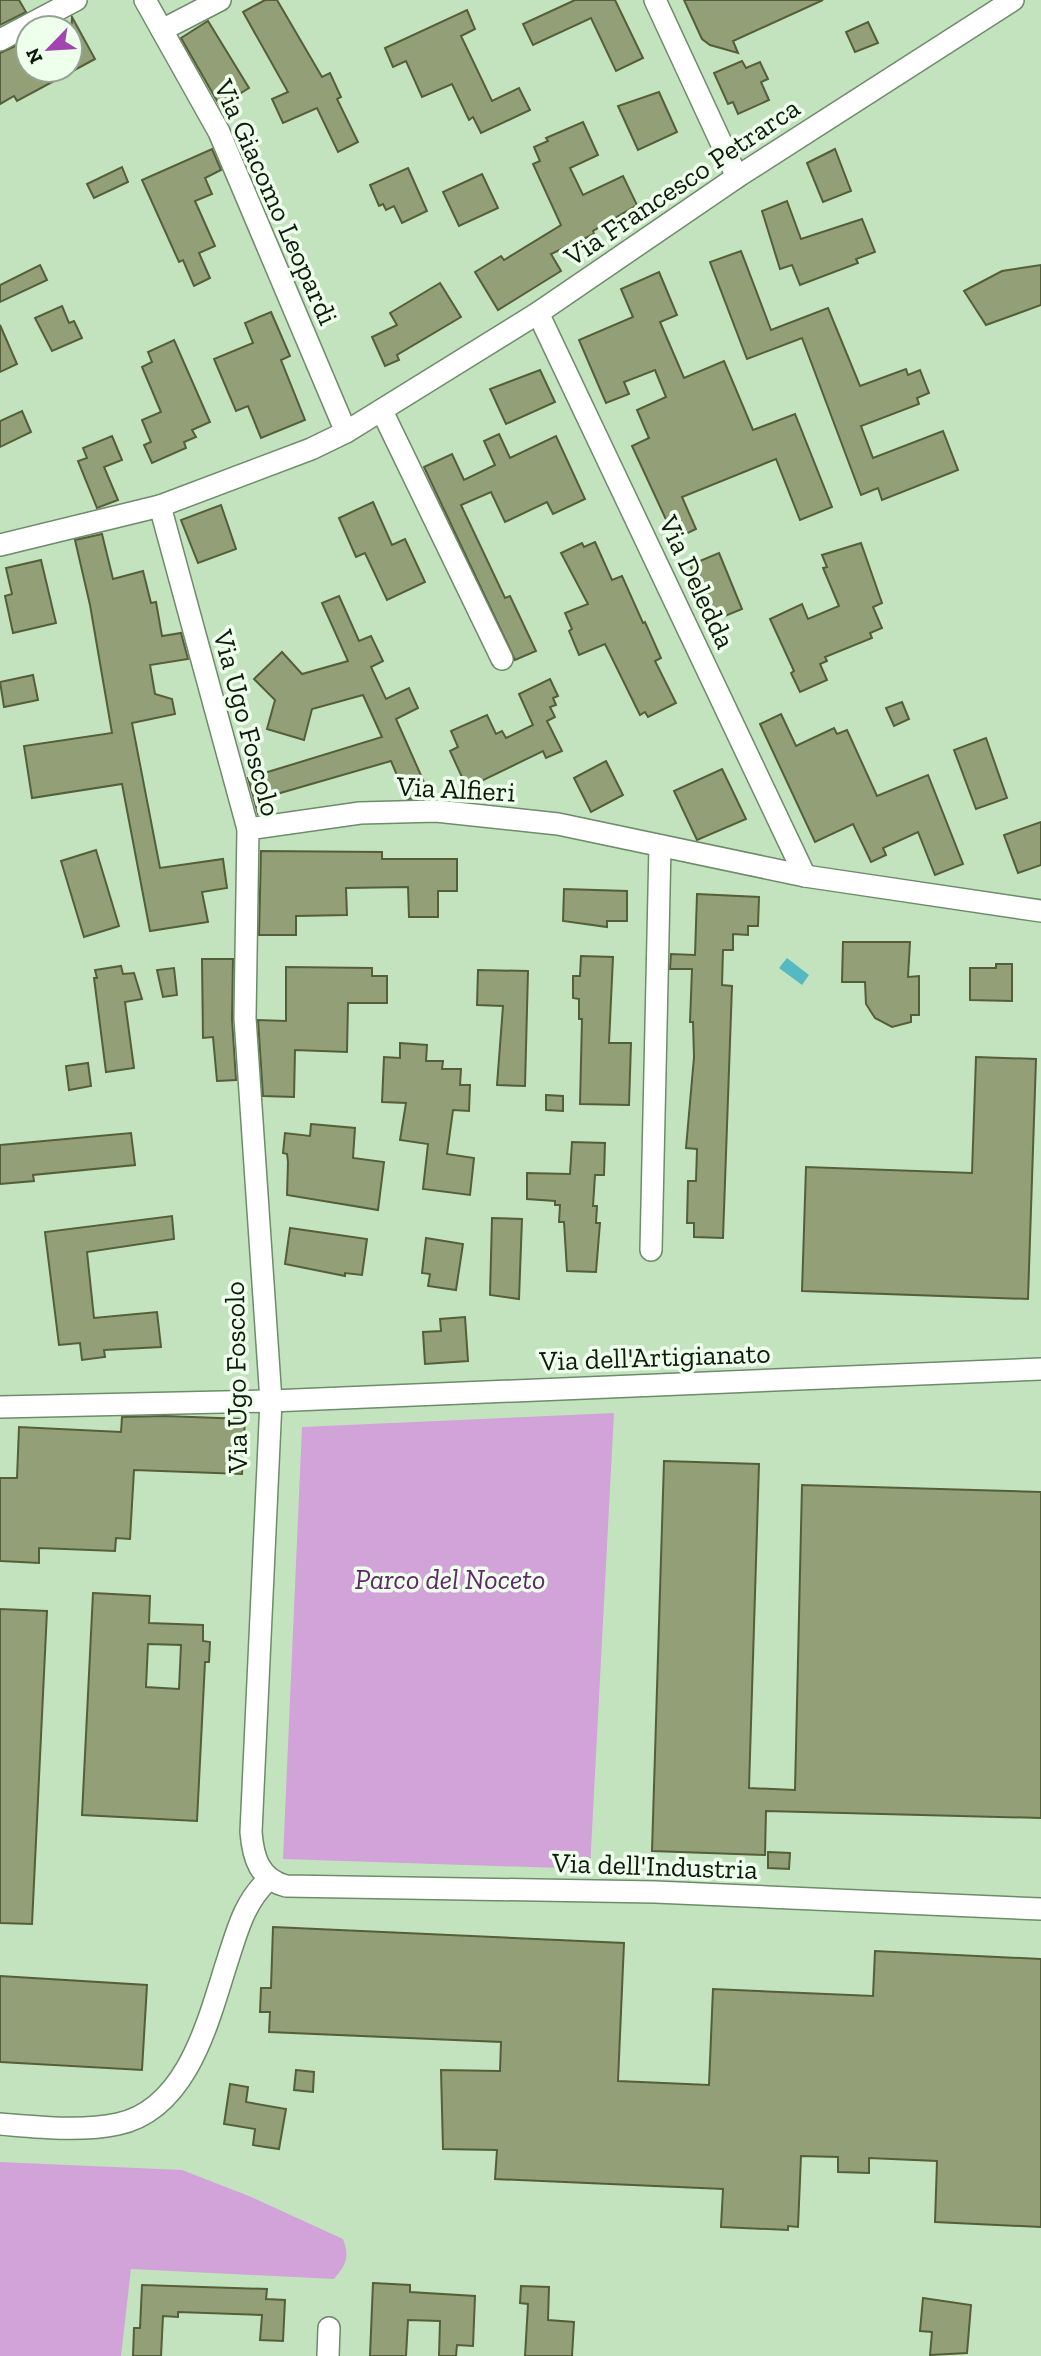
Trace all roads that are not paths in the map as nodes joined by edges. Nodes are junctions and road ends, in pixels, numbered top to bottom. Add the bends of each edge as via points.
1 (76, 0) edge
2 (145, 0) edge
3 (220, 0) edge
4 (655, 0) edge
5 (1013, 0) edge
6 (162, 30) junction
7 (0, 40) edge
8 (737, 177) junction
9 (538, 313) junction
10 (382, 411) junction
11 (346, 432) junction
12 (160, 506) junction
13 (0, 545) edge
14 (502, 659) dead end
15 (248, 830) junction
16 (660, 846) junction
17 (805, 876) junction
18 (1041, 911) edge
19 (651, 1250) dead end
20 (1041, 1369) edge
21 (271, 1401) junction
22 (0, 1407) edge
23 (269, 1879) junction
24 (1041, 1909) edge
25 (0, 2124) edge
26 (329, 2328) dead end
27 (328, 2356) edge

1 - 7 street
2 - 6 street, Via Giacomo Leopardi
3 - 6 street
4 - 8 street
5 - 8 street, Via Francesco Petrarca
6 - 11 street, Via Giacomo Leopardi via 219,132
8 - 9 street, Via Francesco Petrarca
9 - 10 street, Via Francesco Petrarca
9 - 17 street, Via Deledda
10 - 11 street, Via Francesco Petrarca
10 - 14 street
11 - 12 street, Via Francesco Petrarca
12 - 13 street, Via Francesco Petrarca
12 - 15 street, Via Ugo Foscolo
15 - 16 street, Via Alfieri via 360,813 436,811 558,824
15 - 21 street, Via Ugo Foscolo via 245,1010
16 - 17 street, Via Alfieri
16 - 19 street
17 - 18 street, Via Alfieri
20 - 21 street, Via dell'Artigianato
21 - 22 street, Via dell'Artigianato
21 - 23 street, Via Ugo Foscolo via 251,1832 255,1857
23 - 24 street, Via dell'Industria via 297,1887 655,1892
23 - 25 street via 246,1908 193,2056 158,2102 138,2117 116,2125
26 - 27 street

